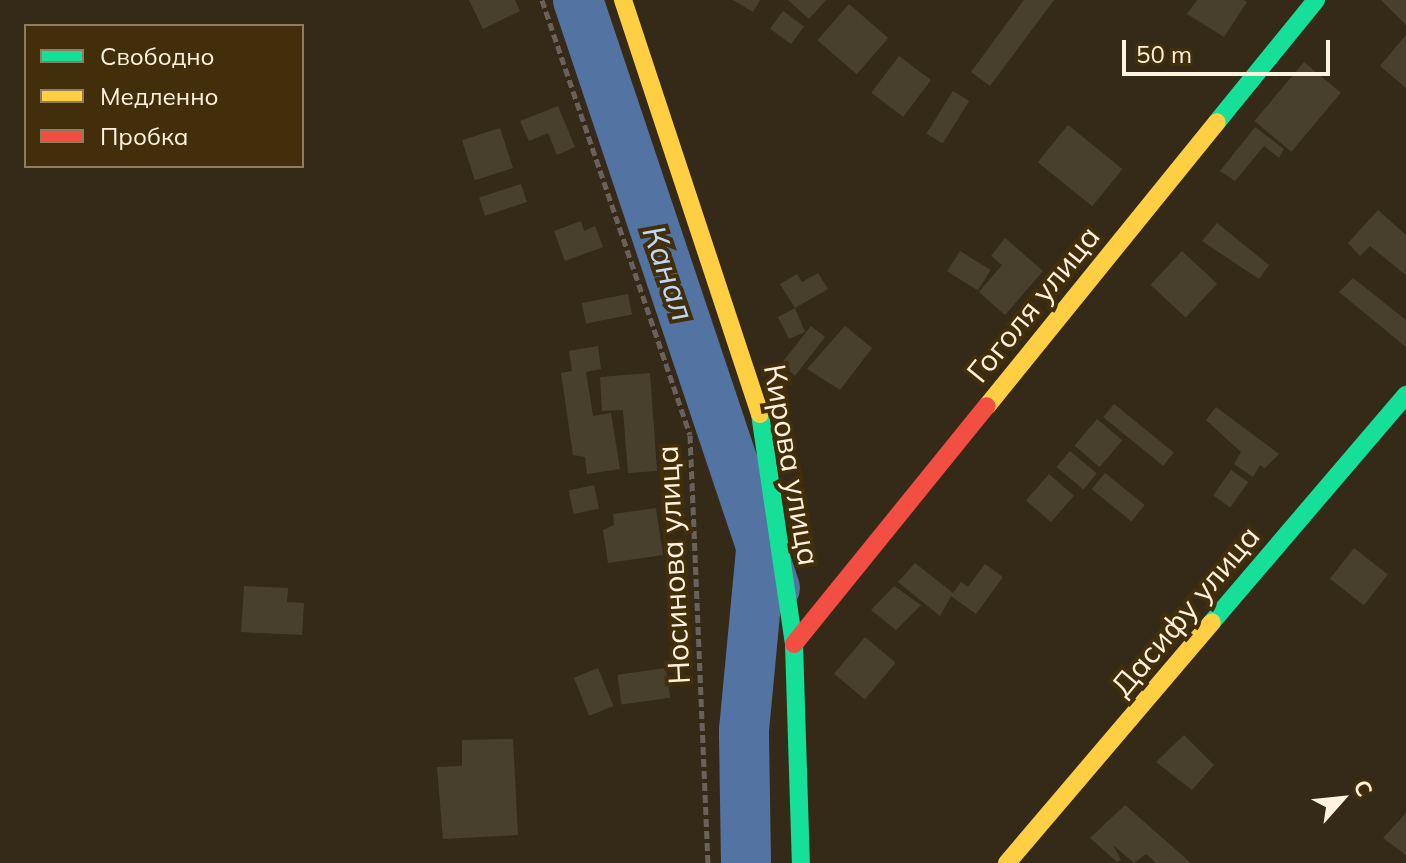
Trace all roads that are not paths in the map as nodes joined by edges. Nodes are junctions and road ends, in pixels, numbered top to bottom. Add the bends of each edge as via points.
1 (623, 0) edge
2 (1316, 0) edge
3 (1406, 395) edge
4 (794, 644) junction
5 (801, 863) edge
6 (1007, 863) edge

1 - 4 street, Кирова улица via 757,394
2 - 4 street, Гоголя улица
3 - 6 street, Дасифу улица
4 - 5 street, Кирова улица

